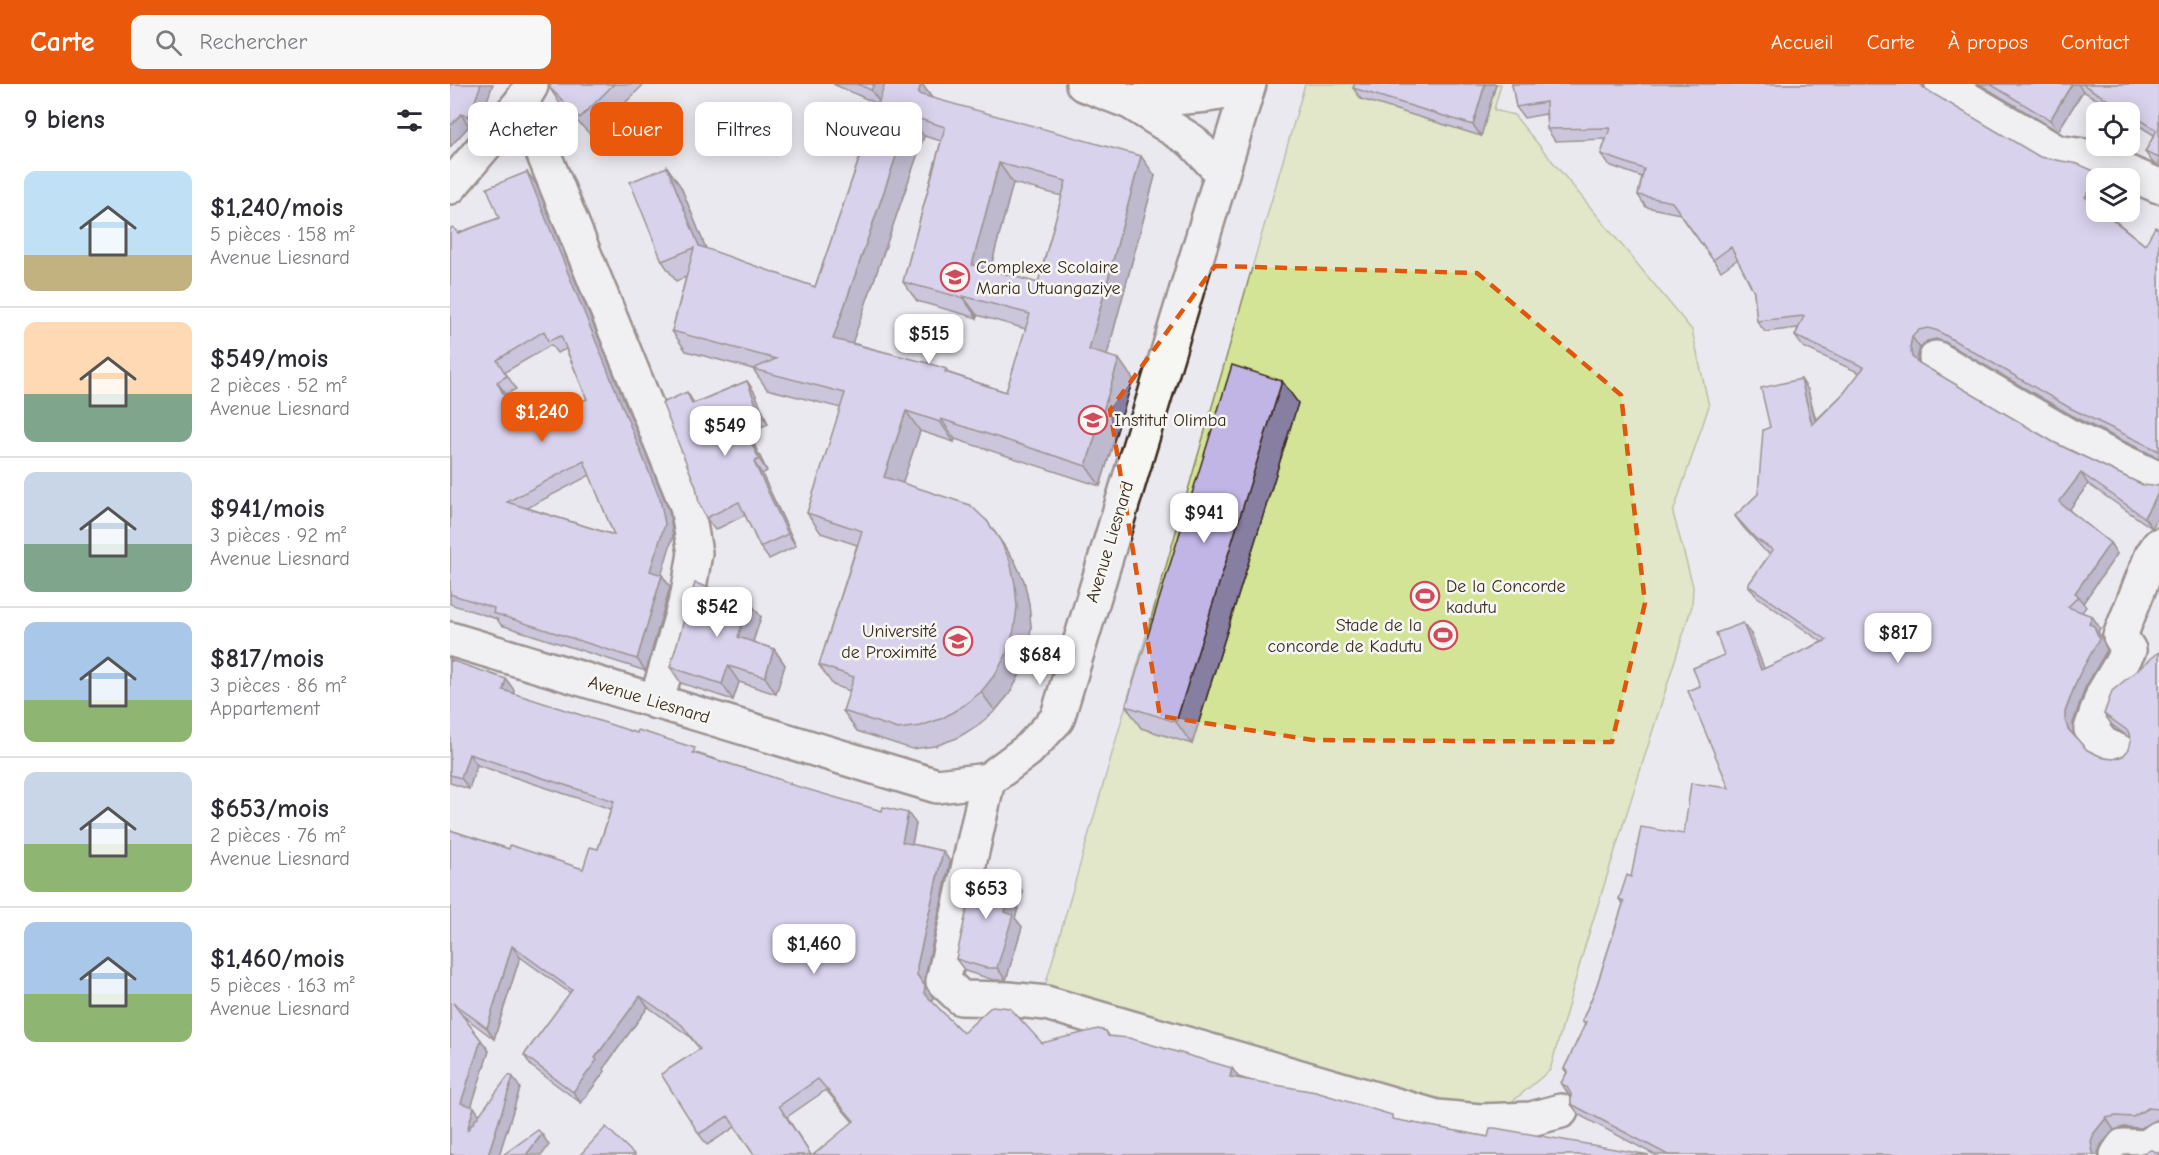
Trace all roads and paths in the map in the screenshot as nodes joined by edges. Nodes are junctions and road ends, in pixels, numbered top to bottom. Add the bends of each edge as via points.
1 (1083, 84) edge
2 (1942, 84) edge
3 (1248, 87) edge
4 (527, 92) edge
5 (1130, 102) junction
6 (1222, 172) junction
7 (2159, 186) edge
8 (450, 187) edge
9 (1936, 358) dead end
10 (2159, 479) edge
11 (2159, 545) edge
12 (450, 639) edge
13 (656, 702) junction
14 (2120, 752) dead end
15 (988, 780) junction
16 (1561, 1111) dead end
17 (2159, 1138) edge
18 (2117, 1155) edge

1 - 5 street
2 - 7 street via 2057,152 2091,157
3 - 5 street
3 - 6 street, Avenue Liesnard
4 - 8 street
4 - 13 street via 687,506 695,553 688,594
5 - 6 street via 1192,141
6 - 15 street, Avenue Liesnard via 1057,719 1028,750
9 - 10 street via 2069,436
11 - 14 street via 2120,636 2129,650 2103,694 2091,729 2103,744
12 - 13 street, Avenue Liesnard
13 - 15 street, Avenue Liesnard via 937,786
15 - 16 street via 943,981 961,998 1046,1003 1437,1117 1480,1121 1531,1119
17 - 18 street via 2147,1147 2123,1146

